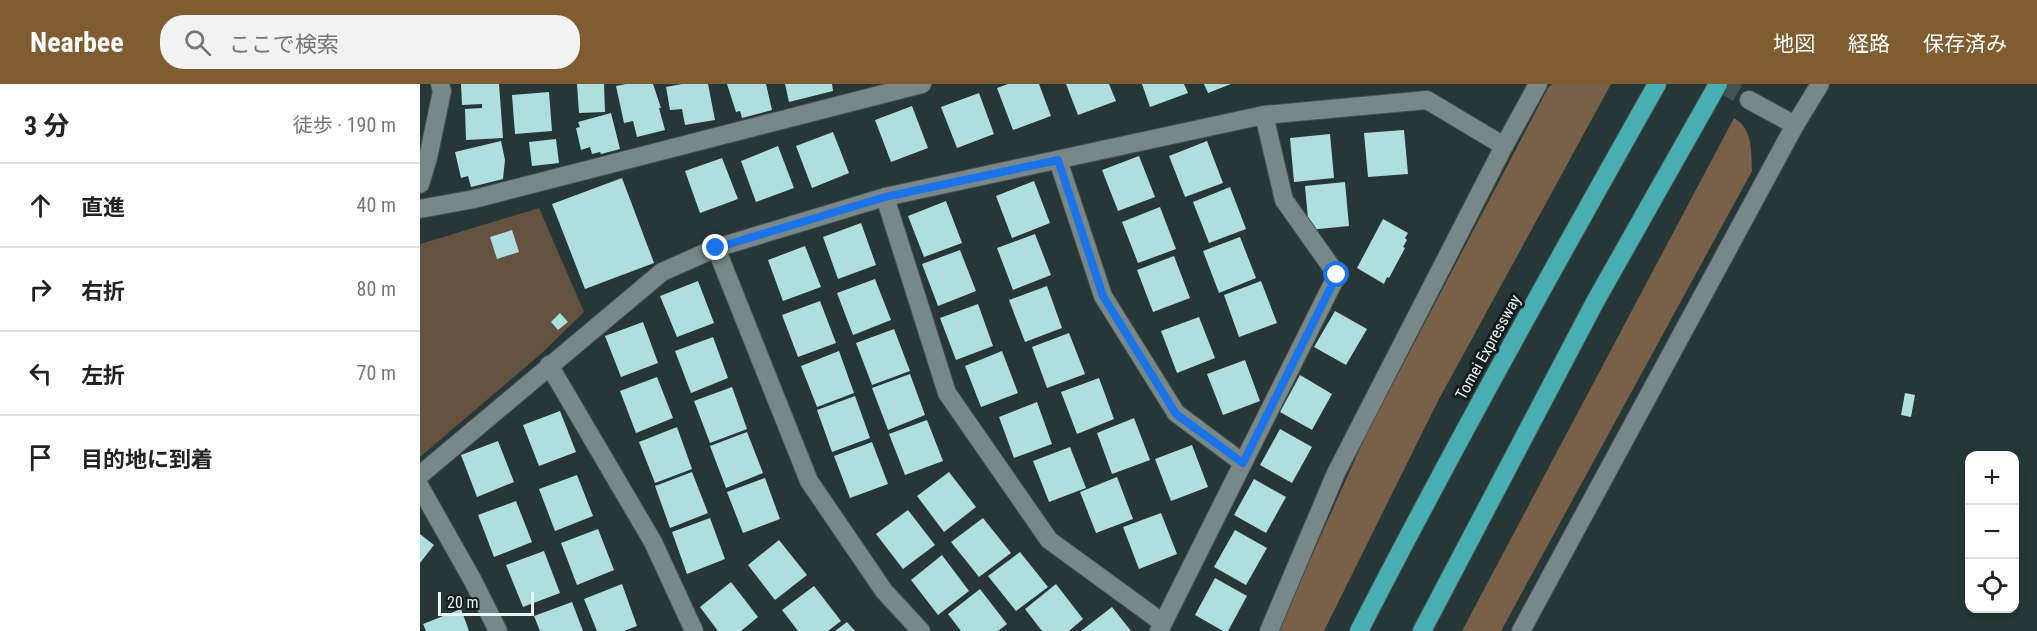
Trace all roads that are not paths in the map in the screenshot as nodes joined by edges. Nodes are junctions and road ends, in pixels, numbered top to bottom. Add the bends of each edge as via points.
1 (440, 84) edge
2 (922, 84) edge
3 (1538, 84) edge
4 (1657, 84) edge
5 (1718, 84) edge
6 (1820, 84) edge
7 (1749, 100) tunnel mouth
8 (1264, 115) junction
9 (1795, 125) junction
10 (1504, 146) junction
11 (1058, 160) junction
12 (420, 184) edge
13 (885, 197) junction
14 (420, 209) edge
15 (716, 248) junction
16 (549, 365) junction
17 (1243, 463) junction
18 (420, 475) edge
19 (420, 488) edge
20 (1161, 627) edge
21 (498, 631) edge
22 (694, 631) edge
23 (921, 631) edge
24 (1269, 631) edge
25 (1359, 631) edge
26 (1422, 631) edge
27 (1521, 631) edge

1 - 12 street via 442,91
2 - 14 street via 474,199
3 - 10 street
4 - 25 highway, Tomei Expressway via 1443,469
5 - 26 highway via 1595,302
6 - 9 street
7 - 9 street
8 - 10 street via 1427,100
8 - 11 street
8 - 17 street via 1284,200 1337,275
9 - 27 street
10 - 24 street via 1336,473
11 - 13 street
11 - 17 street via 1109,306 1176,414
13 - 15 street
13 - 20 street via 946,393 1049,540
15 - 16 street via 662,272
15 - 23 street via 809,481 884,591
16 - 18 street
16 - 22 street via 653,542
17 - 20 street
19 - 21 street

